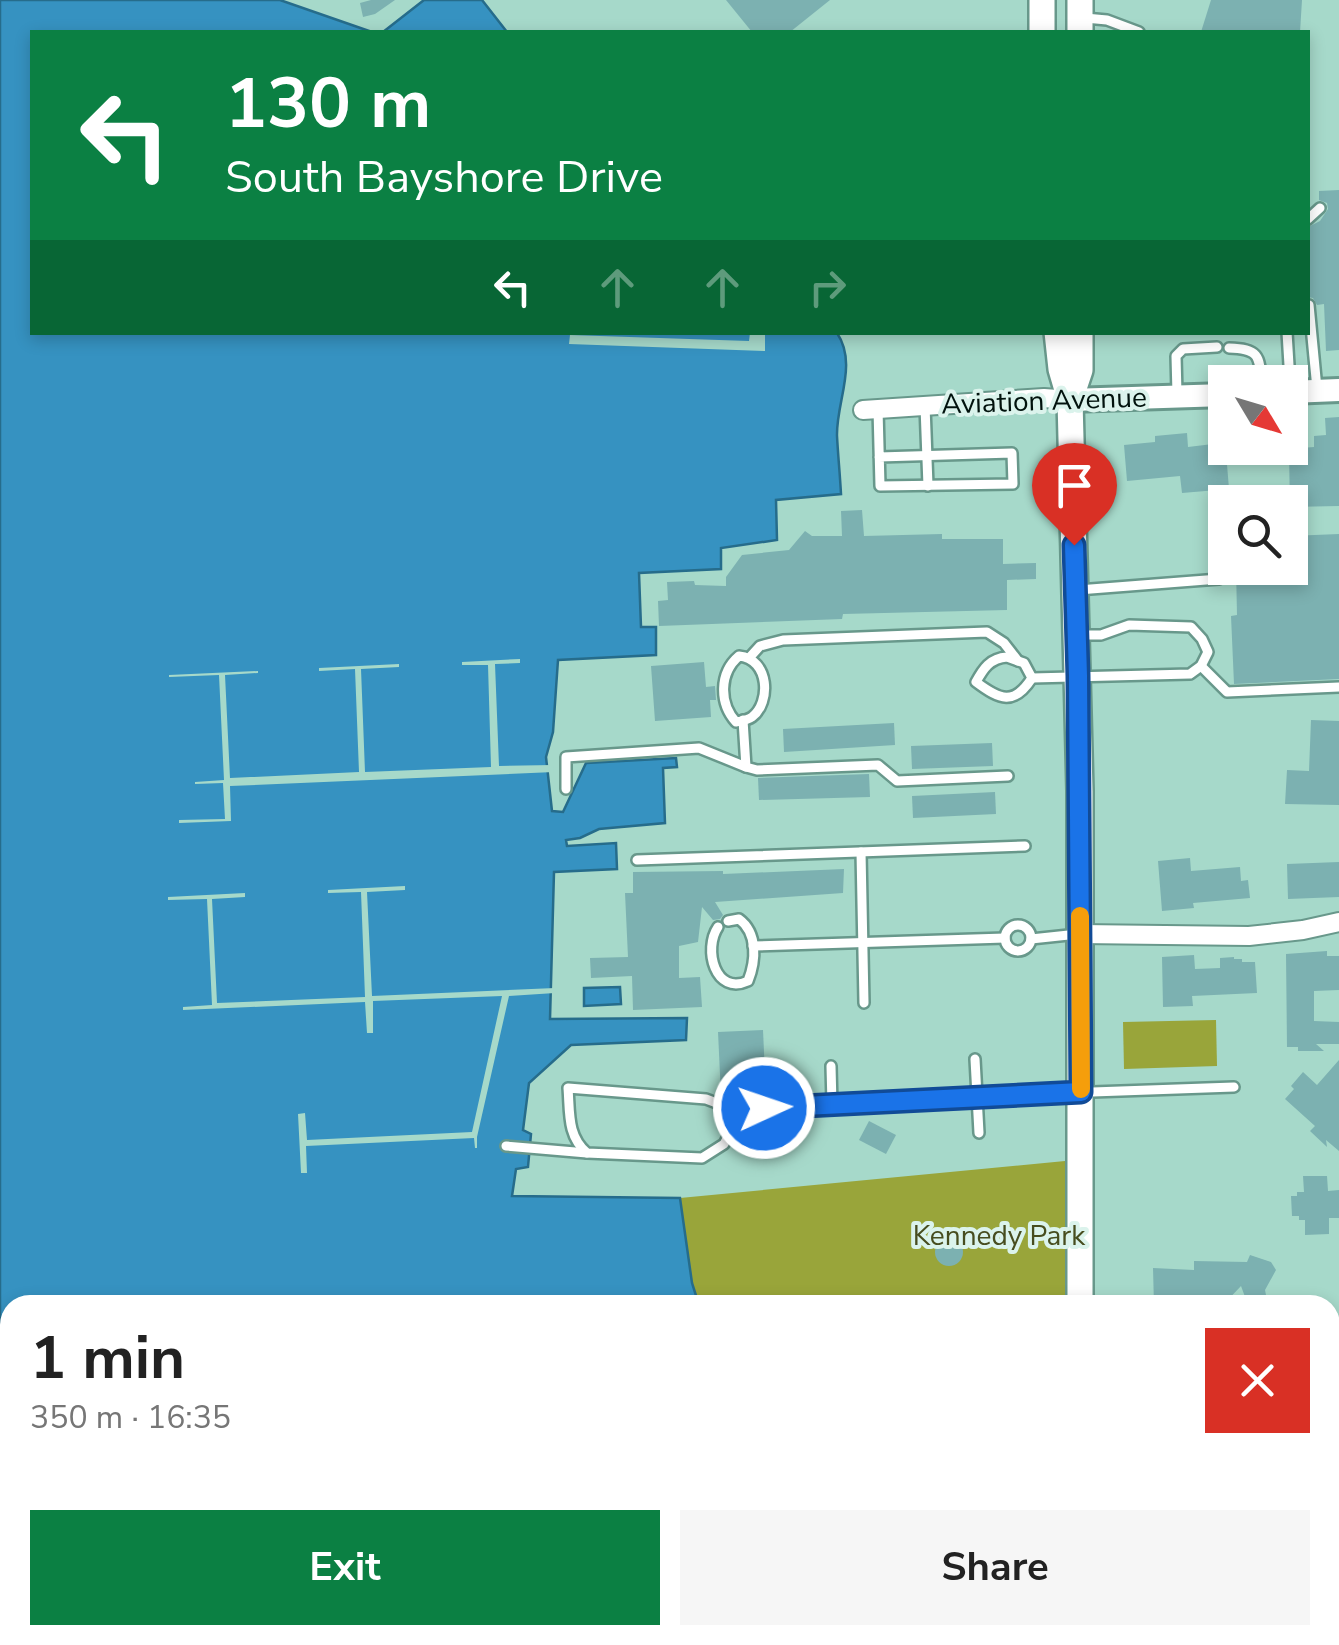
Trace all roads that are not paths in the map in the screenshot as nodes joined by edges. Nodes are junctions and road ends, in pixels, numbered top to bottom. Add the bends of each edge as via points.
1 (1042, 0) edge
2 (1080, 17) edge
3 (1042, 30) edge
4 (1134, 30) edge
5 (1320, 208) dead end
6 (1310, 218) edge
7 (1310, 310) edge
8 (1057, 335) edge
9 (1080, 335) edge
10 (1287, 335) edge
11 (1216, 347) dead end
12 (1229, 348) dead end
13 (1259, 365) edge
14 (1289, 365) edge
15 (1328, 391) edge
16 (1208, 396) edge
17 (1177, 397) junction
18 (1070, 400) junction
19 (926, 406) junction
20 (871, 410) joint
21 (927, 456) junction
22 (880, 458) junction
23 (928, 486) junction
24 (1208, 580) edge
25 (1076, 590) junction
26 (1077, 635) junction
27 (750, 657) junction
28 (1018, 661) junction
29 (1201, 666) junction
30 (1078, 676) junction
31 (1032, 678) junction
32 (1339, 687) edge
33 (744, 720) junction
34 (746, 766) junction
35 (1008, 776) dead end
36 (566, 789) dead end
37 (1025, 846) dead end
38 (861, 852) junction
39 (637, 860) dead end
40 (1339, 922) edge
41 (1080, 934) junction
42 (1005, 938) junction
43 (1032, 939) junction
44 (863, 942) junction
45 (753, 946) junction
46 (864, 1003) dead end
47 (975, 1059) dead end
48 (831, 1066) dead end
49 (1234, 1087) dead end
50 (1081, 1092) junction
51 (977, 1097) junction
52 (832, 1105) junction
53 (735, 1110) junction
54 (979, 1133) dead end
55 (506, 1146) dead end
56 (586, 1154) junction
57 (1080, 1295) edge

1 - 3 main road
2 - 4 lane
5 - 6 lane
7 - 15 lane
8 - 18 main road
9 - 18 main road via 1080,370
10 - 14 lane
11 - 17 lane via 1179,352
12 - 13 lane via 1249,348
16 - 17 street, Aviation Avenue
17 - 18 street, Aviation Avenue
18 - 19 street, Aviation Avenue
18 - 25 main road
19 - 20 street, Aviation Avenue
19 - 21 lane
20 - 22 lane
21 - 22 lane
21 - 23 lane
21 - 23 lane via 1012,453 1013,484
22 - 23 lane via 880,486
24 - 25 lane
25 - 26 main road
26 - 29 lane via 1130,625 1192,627 1208,652
26 - 30 main road
27 - 28 lane via 760,646 783,640 987,632
27 - 33 lane via 764,677 764,692 758,710
27 - 33 lane via 729,665 724,686 728,714
28 - 31 lane
28 - 31 lane via 998,658 976,682 1000,697 1014,697
29 - 30 lane via 1190,674
29 - 32 lane via 1227,692
30 - 31 lane
30 - 41 main road
33 - 34 lane
34 - 35 lane via 878,765 896,781
34 - 36 lane via 699,748 566,757
37 - 38 lane
38 - 39 lane
38 - 44 lane
40 - 41 street via 1249,936
41 - 43 lane
41 - 50 main road
42 - 43 lane via 1018,951
42 - 43 lane via 1018,924
42 - 44 lane
44 - 45 lane
44 - 46 lane
45 - 45 lane via 748,982 725,983 714,969 713,935 739,920
47 - 51 lane
48 - 52 lane
49 - 50 lane
50 - 51 lane
50 - 57 main road
51 - 52 lane
51 - 54 lane
52 - 53 lane
53 - 56 lane via 724,1144 702,1158
53 - 56 lane via 706,1099 568,1088 571,1129
55 - 56 lane

